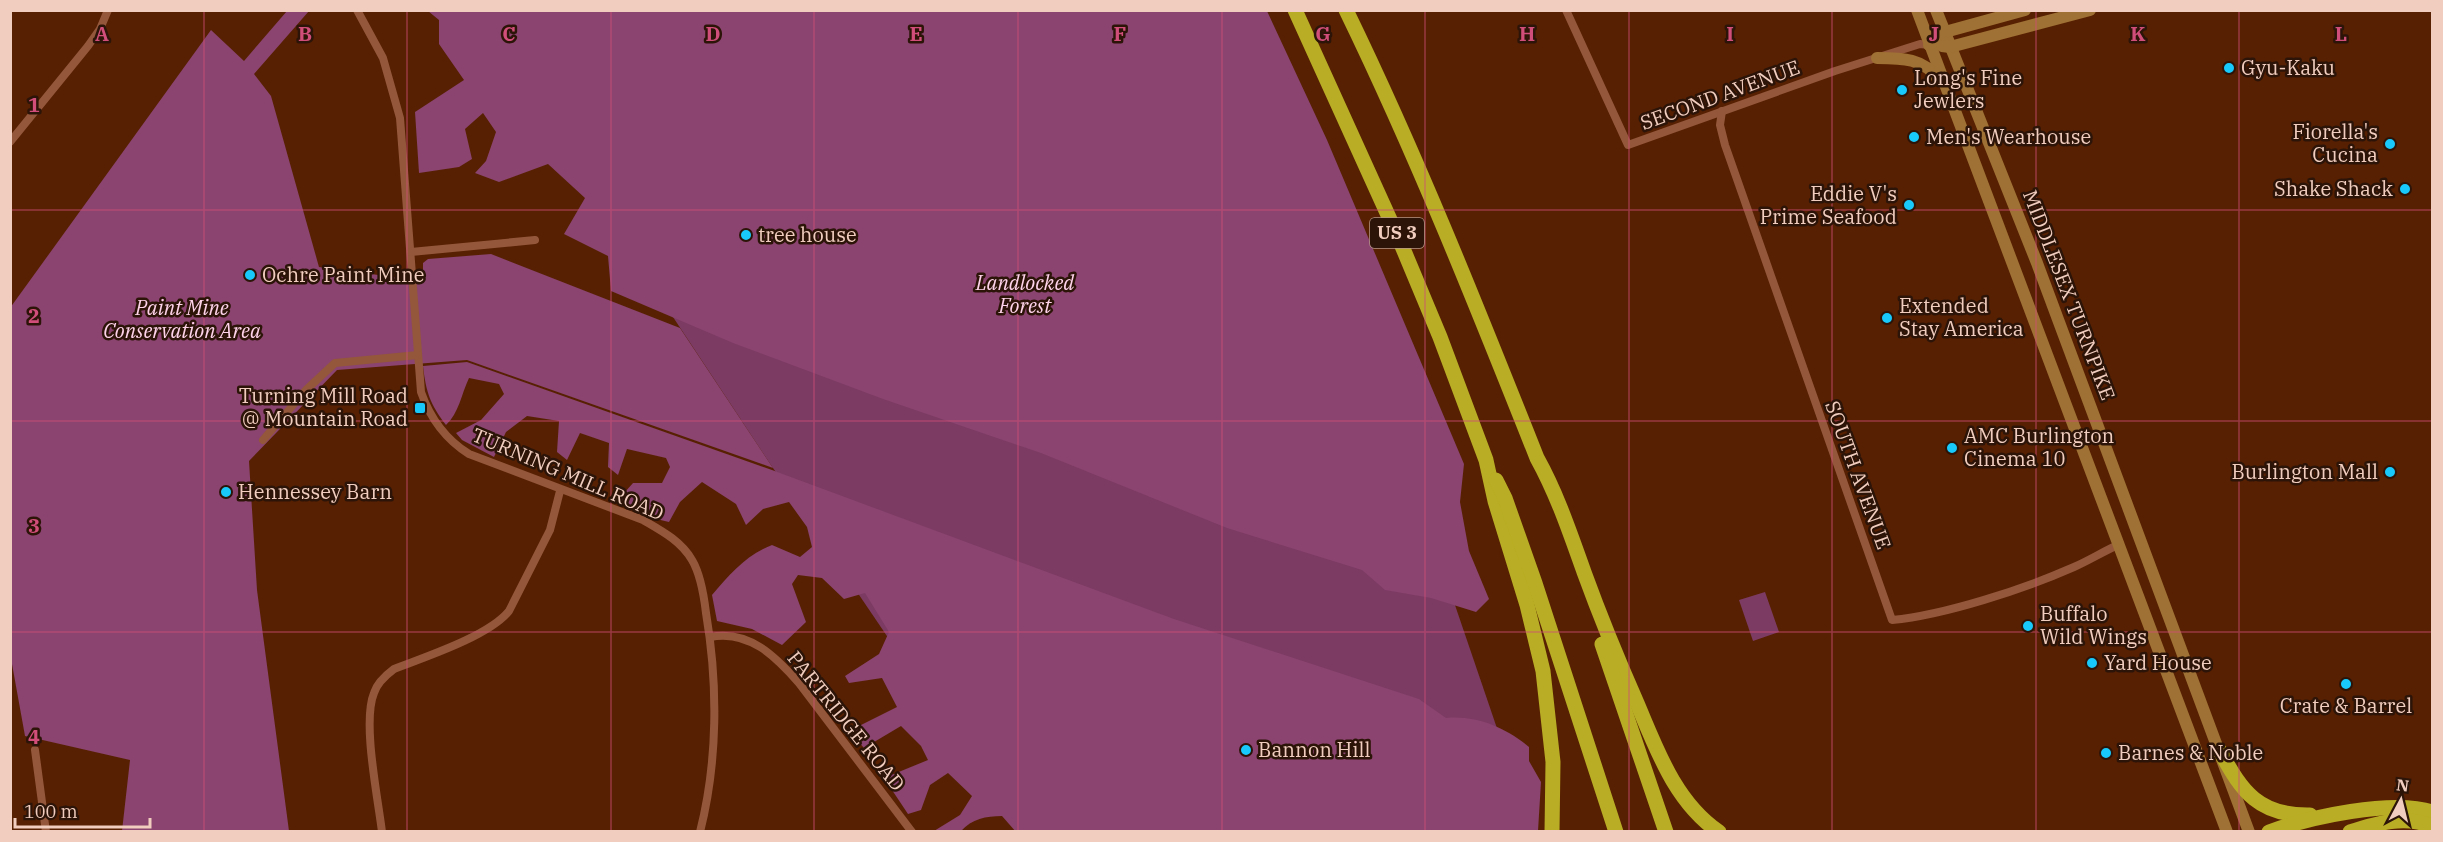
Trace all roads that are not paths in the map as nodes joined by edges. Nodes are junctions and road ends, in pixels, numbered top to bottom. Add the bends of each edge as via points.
1 (108, 10) edge
2 (357, 10) edge
3 (1295, 10) edge
4 (1346, 10) edge
5 (1566, 10) edge
6 (1917, 10) edge
7 (1936, 10) edge
8 (2025, 10) edge
9 (2090, 10) edge
10 (1945, 32) junction
11 (1929, 45) junction
12 (1950, 47) junction
13 (1877, 58) junction
14 (1945, 89) junction
15 (1722, 111) junction
16 (10, 142) edge
17 (535, 240) dead end
18 (411, 252) junction
19 (418, 355) junction
20 (263, 440) dead end
21 (1537, 458) junction
22 (1486, 460) junction
23 (560, 491) junction
24 (2120, 544) junction
25 (2146, 552) junction
26 (710, 637) junction
27 (35, 750) dead end
28 (2220, 751) junction
29 (2433, 812) edge
30 (2337, 815) junction
31 (2433, 826) edge
32 (46, 831) edge
33 (382, 831) edge
34 (700, 831) edge
35 (912, 831) edge
36 (1552, 831) edge
37 (1616, 831) edge
38 (1666, 831) edge
39 (1719, 831) edge
40 (2227, 831) edge
41 (2249, 831) edge
42 (2269, 831) edge
43 (2350, 831) edge

1 - 16 street via 94,38
2 - 18 street, TURNING MILL ROAD via 377,44 395,96 403,137
3 - 22 highway, US 3 via 1415,276
4 - 21 highway, US 3 via 1426,184
5 - 15 street, SECOND AVENUE via 1629,145
6 - 11 main road
7 - 10 main road, MIDDLESEX TURNPIKE
8 - 10 main road
9 - 12 main road
10 - 11 main road
10 - 12 main road, MIDDLESEX TURNPIKE
11 - 12 main road
11 - 13 street, SECOND AVENUE via 1920,44
11 - 14 main road
12 - 25 main road, MIDDLESEX TURNPIKE
13 - 14 main road via 1910,59 1922,64
13 - 15 street, SECOND AVENUE
14 - 24 main road
15 - 24 street, SOUTH AVENUE via 1720,125 1725,145 1892,620 1977,602 2071,569
17 - 18 street
18 - 19 street, TURNING MILL ROAD
19 - 20 street via 335,363
19 - 23 street, TURNING MILL ROAD via 426,407 450,439 469,454
21 - 38 highway
21 - 39 highway, US 3 via 1552,484 1604,624 1661,758 1689,806
22 - 36 highway via 1543,671 1552,746
22 - 37 highway, US 3 via 1524,551
23 - 26 street, TURNING MILL ROAD via 643,520 682,546 698,576
23 - 33 street via 550,530 503,619 488,630 394,669 374,693 370,734
24 - 25 main road
24 - 40 main road
25 - 28 main road, MIDDLESEX TURNPIKE
26 - 34 street, TURNING MILL ROAD via 714,719
26 - 35 street, PARTRIDGE ROAD via 728,636 752,642 780,662
27 - 32 street
28 - 30 highway via 2243,789 2262,805 2292,815
28 - 41 main road, MIDDLESEX TURNPIKE
29 - 30 highway via 2398,807
30 - 42 highway
31 - 43 highway via 2396,820

